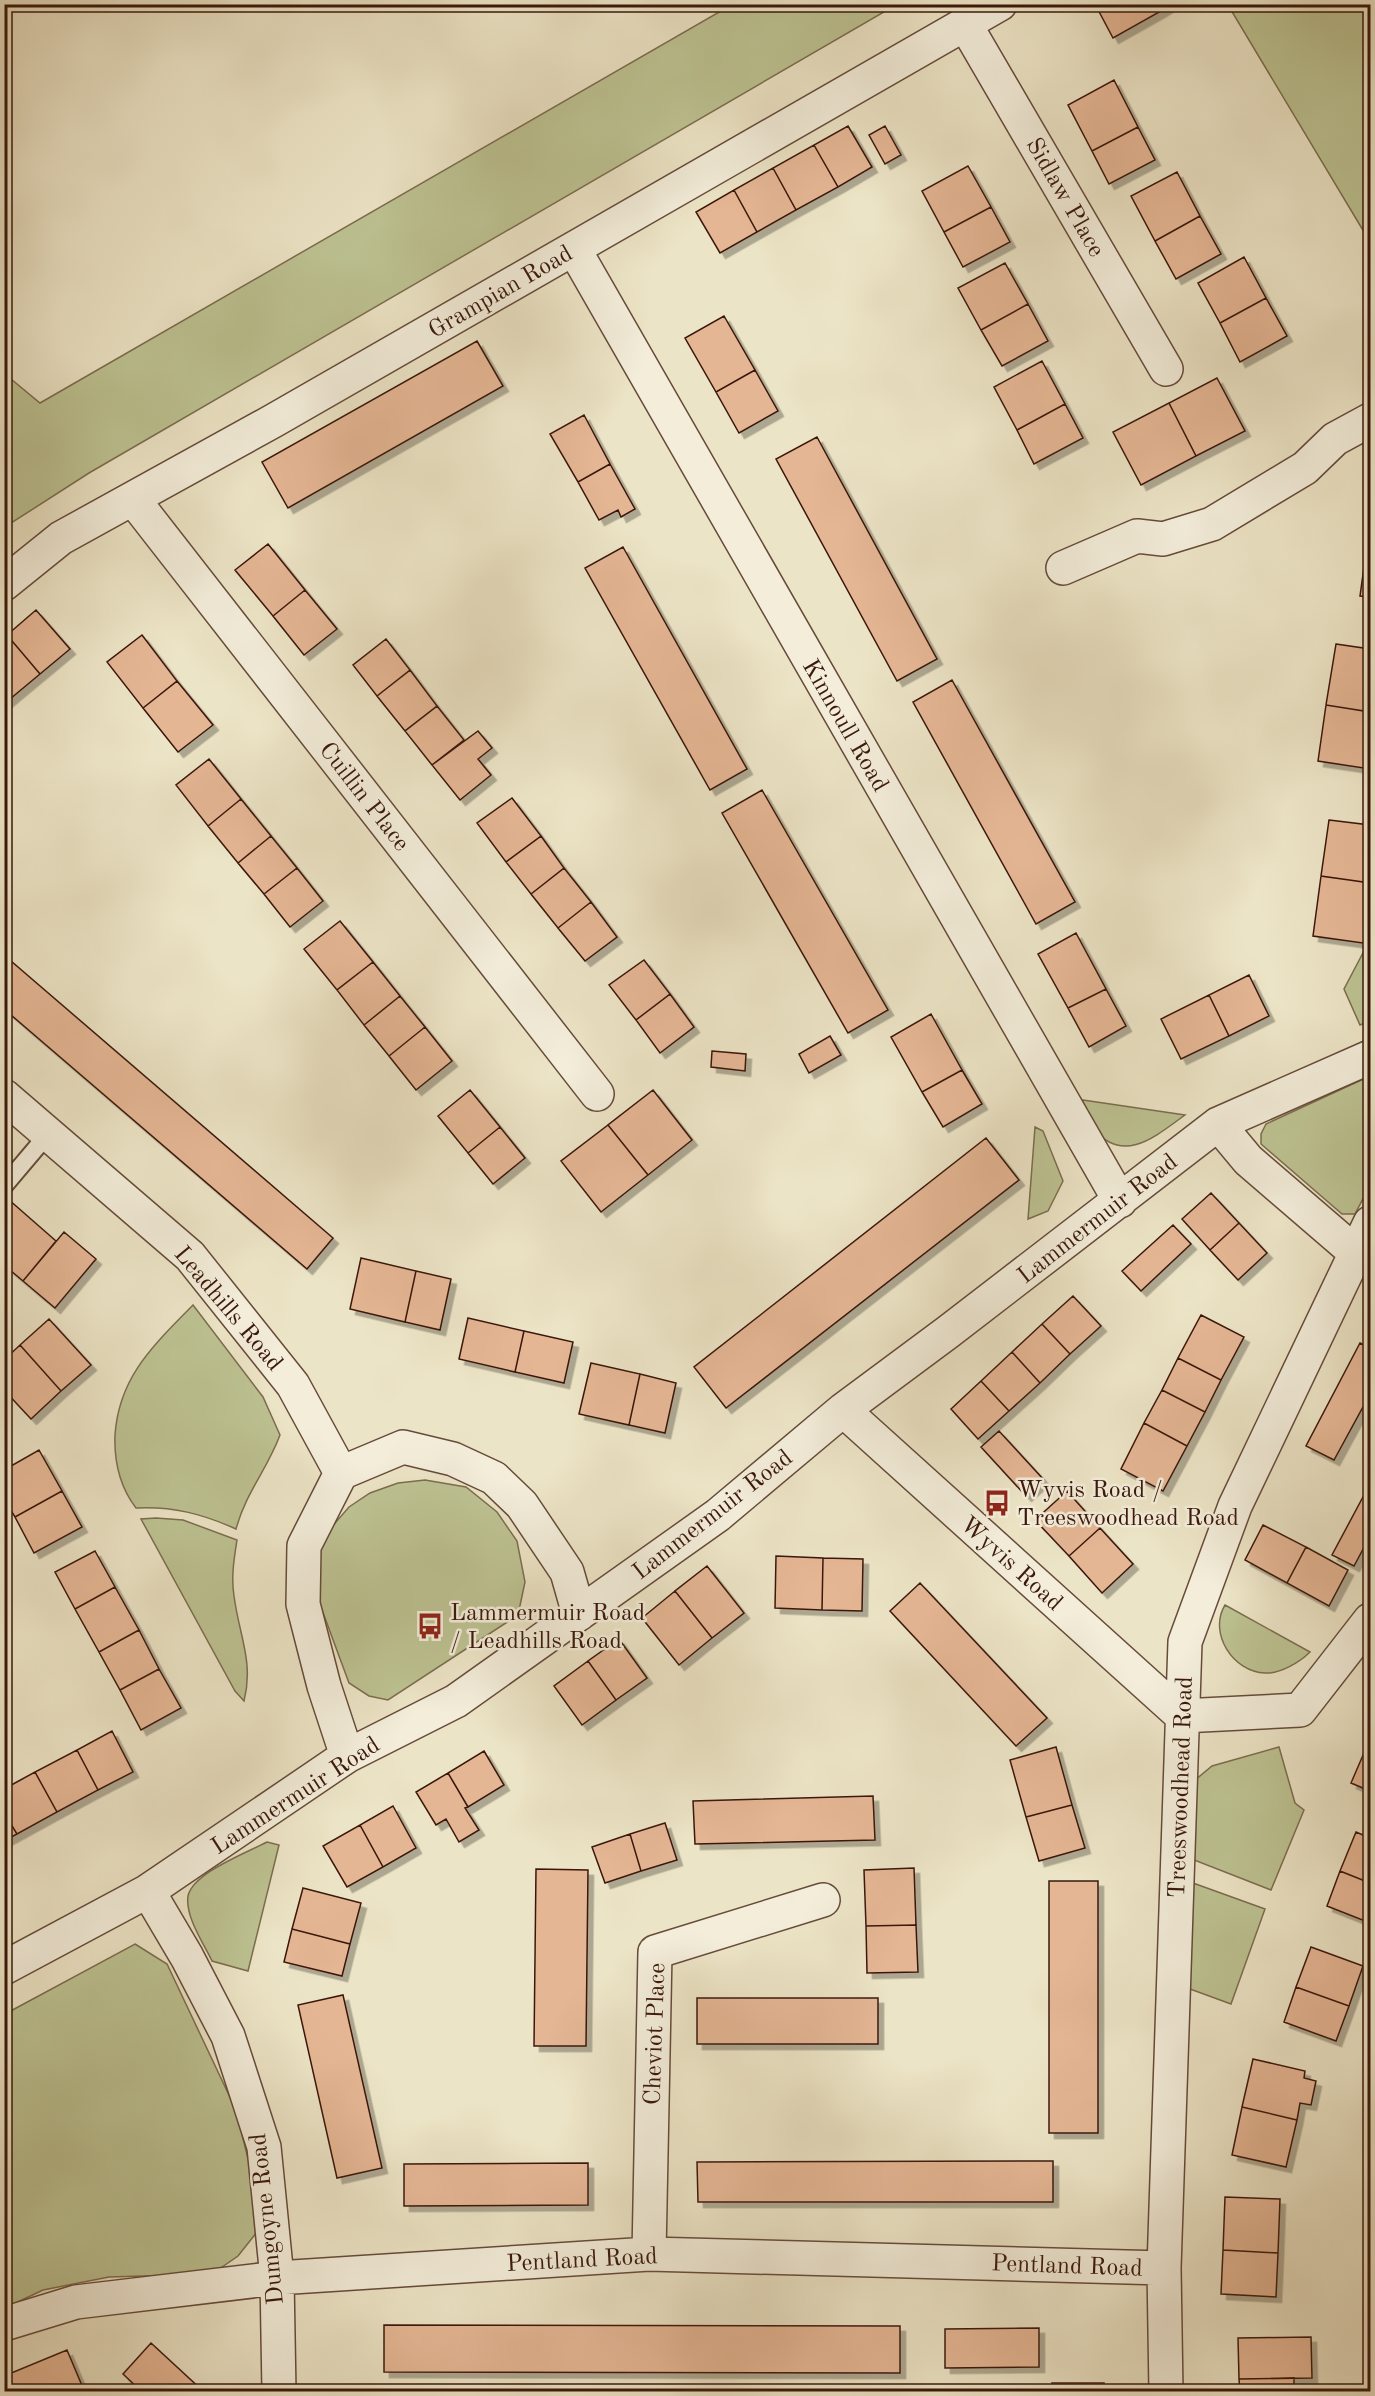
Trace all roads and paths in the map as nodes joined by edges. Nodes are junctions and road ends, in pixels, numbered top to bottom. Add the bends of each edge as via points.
1 (1000, 4) edge
2 (965, 24) junction
3 (574, 249) junction
4 (1166, 369) dead end
5 (1371, 420) edge
6 (133, 499) junction
7 (1063, 568) dead end
8 (4, 584) edge
9 (1371, 1056) edge
10 (597, 1094) dead end
11 (4, 1096) edge
12 (1218, 1124) junction
13 (48, 1134) junction
14 (4, 1186) edge
15 (1120, 1201) junction
16 (1371, 1222) edge
17 (1356, 1254) junction
18 (843, 1410) junction
19 (341, 1473) junction
20 (579, 1614) junction
21 (1371, 1620) edge
22 (1182, 1716) junction
23 (347, 1756) junction
24 (148, 1891) junction
25 (823, 1900) dead end
26 (4, 1968) edge
27 (649, 2254) junction
28 (1164, 2268) junction
29 (277, 2278) junction
30 (4, 2324) edge
31 (279, 2391) edge
32 (1166, 2391) edge

1 - 2 street, Grampian Road
2 - 3 street, Grampian Road
2 - 4 street, Sidlaw Place
3 - 6 street, Grampian Road
3 - 15 street, Kinnoull Road
5 - 7 street via 1335,439 1305,468 1212,524 1163,539 1137,536
6 - 8 street, Grampian Road via 61,538
6 - 10 street, Cuillin Place
9 - 12 street, Lammermuir Road
11 - 13 street, Leadhills Road
12 - 15 street, Lammermuir Road
12 - 17 street via 1248,1161
13 - 14 lane
13 - 19 street, Leadhills Road via 190,1256 293,1385
15 - 18 street, Lammermuir Road
16 - 17 street, Treeswoodhead Road
17 - 22 street, Treeswoodhead Road via 1235,1506 1185,1642
18 - 20 street, Lammermuir Road via 718,1515
18 - 22 street, Wyvis Road
19 - 20 street via 403,1447 453,1460 494,1478 522,1505 567,1572
19 - 23 street via 304,1546 303,1604
20 - 23 street, Lammermuir Road via 456,1701
21 - 22 street via 1300,1710
22 - 28 street, Treeswoodhead Road
23 - 24 street, Lammermuir Road
24 - 26 street, Lammermuir Road
24 - 29 street, Dumgoyne Road via 228,2036 264,2147
25 - 27 street, Cheviot Place via 655,1952
27 - 28 street, Pentland Road
27 - 29 street, Pentland Road
28 - 32 street, Treeswoodhead Road
29 - 30 street, Pentland Road via 76,2302
29 - 31 street, Dumgoyne Road

